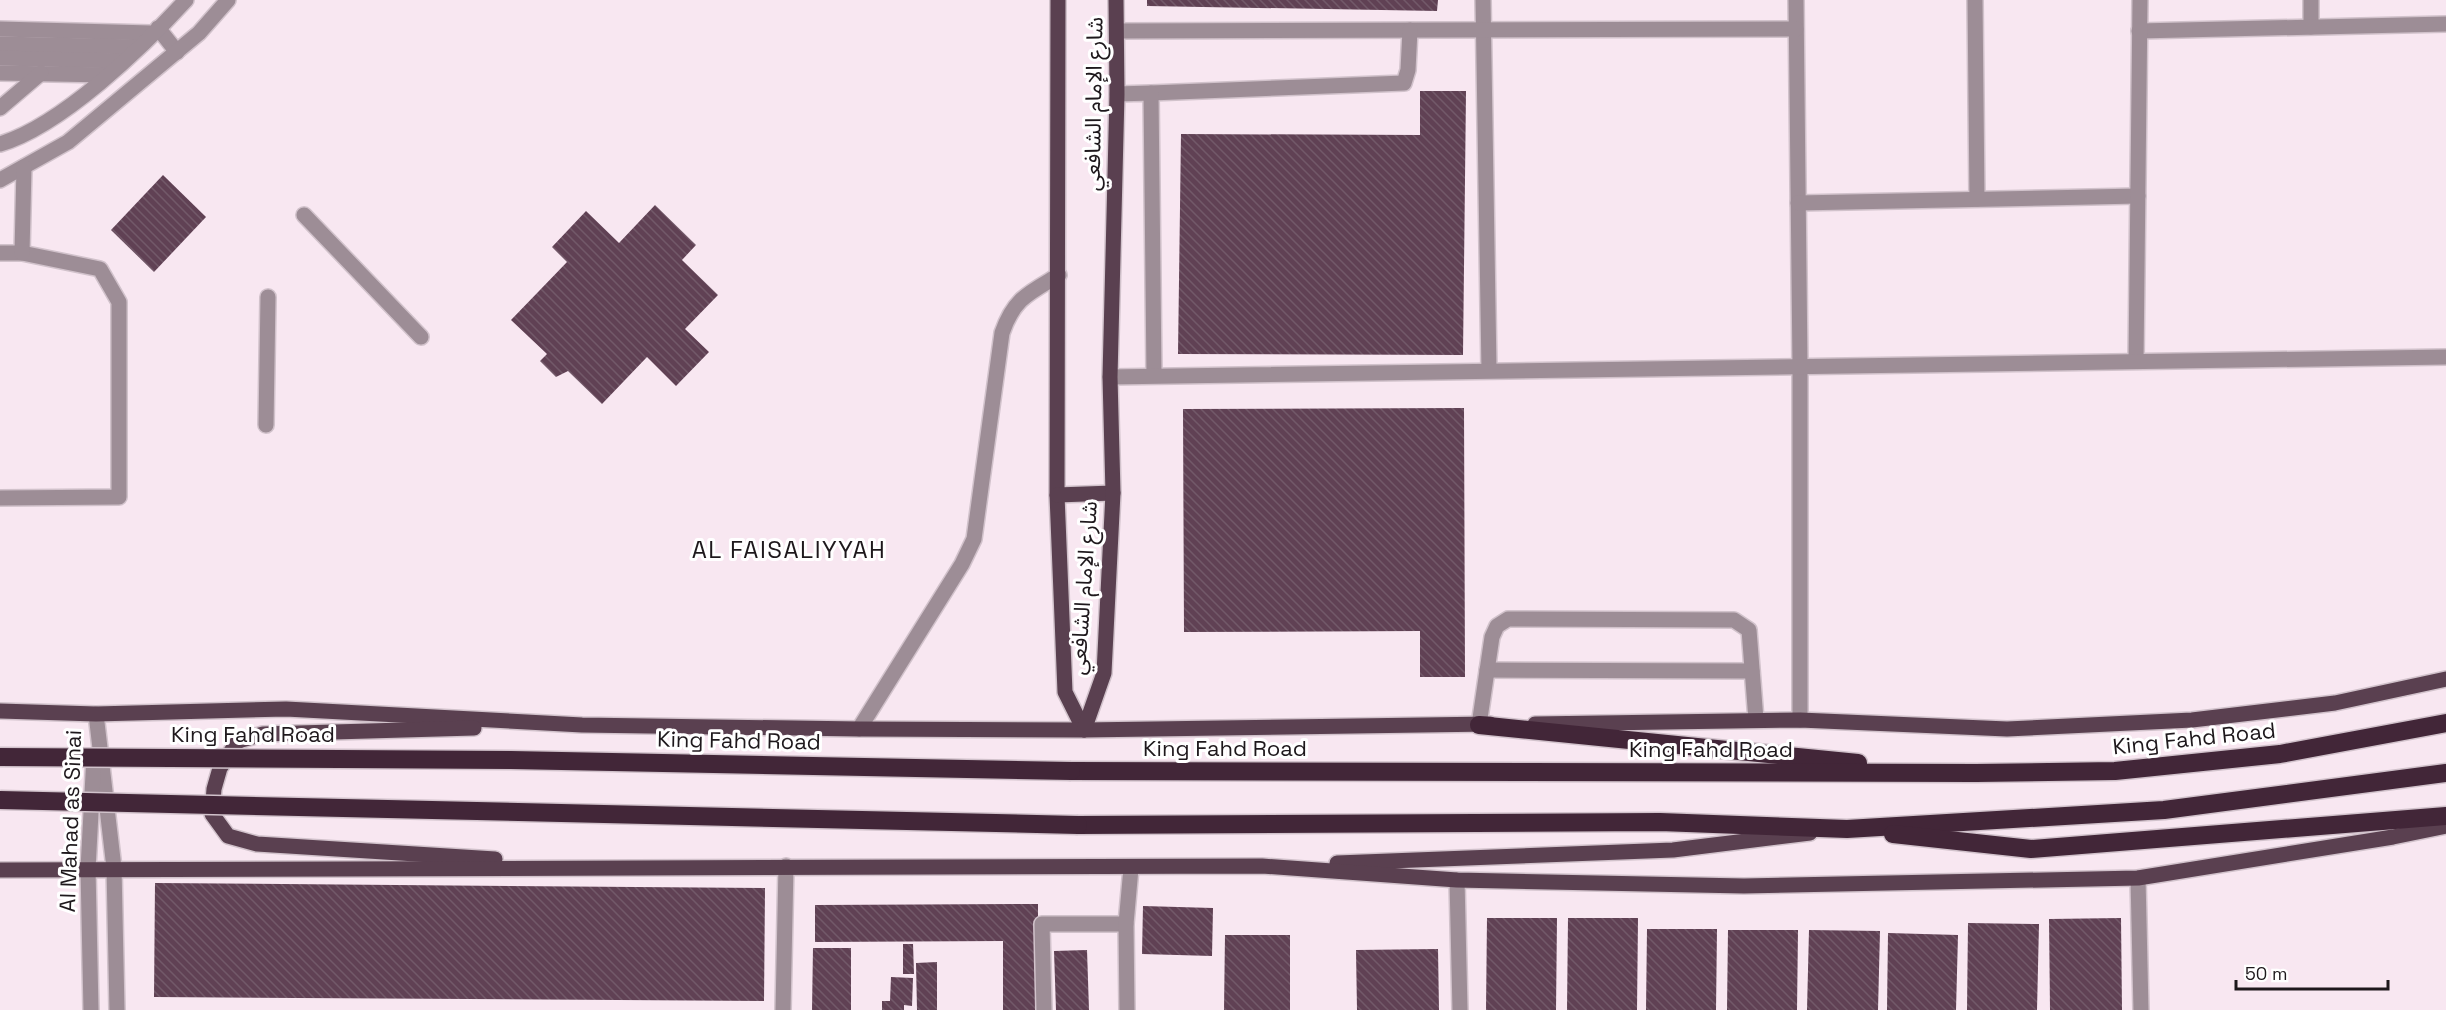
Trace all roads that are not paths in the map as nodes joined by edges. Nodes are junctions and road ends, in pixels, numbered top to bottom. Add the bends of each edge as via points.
1 (186, 0) edge
2 (228, 0) edge
3 (1058, 0) edge
4 (1116, 0) edge
5 (1483, 0) edge
6 (1796, 0) edge
7 (1975, 0) edge
8 (2140, 0) edge
9 (2311, 0) edge
10 (2446, 24) edge
11 (2311, 27) junction
12 (0, 29) edge
13 (1796, 29) junction
14 (1410, 30) junction
15 (1483, 30) junction
16 (154, 31) junction
17 (1117, 31) junction
18 (2139, 31) junction
19 (0, 44) edge
20 (137, 47) junction
21 (177, 52) junction
22 (0, 58) edge
23 (122, 61) junction
24 (0, 72) edge
25 (41, 74) junction
26 (108, 75) junction
27 (1151, 93) junction
28 (1117, 94) junction
29 (0, 108) edge
30 (0, 144) edge
31 (24, 166) junction
32 (0, 180) edge
33 (2138, 196) junction
34 (1977, 199) junction
35 (1798, 203) junction
36 (304, 215) dead end
37 (0, 253) edge
38 (22, 253) junction
39 (1059, 275) junction
40 (268, 297) dead end
41 (421, 337) dead end
42 (2446, 357) edge
43 (2136, 361) junction
44 (1800, 366) junction
45 (1489, 370) junction
46 (1154, 375) junction
47 (1110, 377) junction
48 (266, 425) dead end
49 (1113, 493) junction
50 (1057, 495) junction
51 (0, 498) edge
52 (1487, 670) junction
53 (1752, 671) junction
54 (2446, 679) edge
55 (0, 711) edge
56 (96, 714) junction
57 (1755, 720) junction
58 (1800, 720) junction
59 (2446, 723) edge
60 (1479, 724) junction
61 (582, 725) junction
62 (859, 729) junction
63 (1084, 730) junction
64 (0, 757) edge
65 (1976, 773) junction
66 (2446, 773) edge
67 (0, 800) edge
68 (2446, 816) edge
69 (2446, 826) edge
70 (1847, 829) junction
71 (786, 866) junction
72 (1262, 866) junction
73 (114, 868) junction
74 (642, 868) junction
75 (1131, 868) junction
76 (88, 869) junction
77 (0, 870) edge
78 (2138, 879) junction
79 (1457, 880) junction
80 (1126, 924) junction
81 (91, 1010) edge
82 (117, 1010) edge
83 (783, 1010) edge
84 (1044, 1010) edge
85 (1127, 1010) edge
86 (1460, 1010) edge
87 (2141, 1010) edge

1 - 16 street
2 - 21 street
3 - 39 main road, شارع الإمام الشافعي
4 - 17 main road, شارع الإمام الشافعي
5 - 15 street
6 - 13 street
7 - 34 street
8 - 18 street
9 - 11 street
10 - 11 street
11 - 18 street
12 - 16 street
13 - 15 street
13 - 35 street
14 - 15 street
14 - 17 street
14 - 27 street via 1404,83
15 - 45 street
16 - 20 street
16 - 21 street
17 - 28 main road, شارع الإمام الشافعي
18 - 33 street
19 - 20 street
20 - 23 street
21 - 31 street via 68,142
22 - 23 street
23 - 26 street
24 - 25 street
25 - 26 street
25 - 29 street
26 - 30 street via 47,121
27 - 28 street
27 - 46 street
28 - 47 main road, شارع الإمام الشافعي
31 - 32 street
31 - 38 street
33 - 34 street
33 - 43 street
34 - 35 street
35 - 44 street
36 - 41 street
37 - 38 street
38 - 51 street via 100,270 119,302 119,497
39 - 50 main road, شارع الإمام الشافعي
39 - 62 street via 1018,300 1008,314 1002,333 974,539
40 - 48 street
42 - 43 street
43 - 44 street
44 - 45 street
44 - 58 street
45 - 46 street
46 - 47 street
47 - 49 main road, شارع الإمام الشافعي
49 - 50 main road
49 - 63 main road, شارع الإمام الشافعي via 1104,673
50 - 63 main road, شارع الإمام الشافعي via 1065,692
52 - 53 street
52 - 53 street via 1497,626 1508,619 1520,619 1734,620 1749,630
52 - 60 street
53 - 57 street
54 - 58 main road via 2335,703 2192,720 2007,729
55 - 56 main road
56 - 61 main road via 286,709
56 - 73 street, Al Mahad as Sinai
56 - 76 street, Al Mahad as Sinai
57 - 58 main road
57 - 60 main road
59 - 65 highway, King Fahd Road via 2280,754 2115,771
60 - 63 main road
60 - 65 highway
61 - 62 main road
61 - 74 main road via 263,734 238,741 220,768 213,814 228,836 257,844
62 - 63 main road
64 - 65 highway, King Fahd Road, bridge via 511,760 1071,771
66 - 70 highway via 2164,810
67 - 70 highway, bridge via 1078,825 1660,822
68 - 70 highway via 2031,849
69 - 78 main road
70 - 72 main road via 1673,850
71 - 74 main road
71 - 75 main road
71 - 83 street
72 - 75 main road
72 - 79 main road
73 - 74 main road
73 - 76 main road
73 - 82 street, Al Mahad as Sinai
75 - 80 street
76 - 77 main road
76 - 81 street, Al Mahad as Sinai
78 - 79 main road via 1744,886
78 - 87 street
79 - 86 street
80 - 84 street via 1042,924
80 - 85 street

